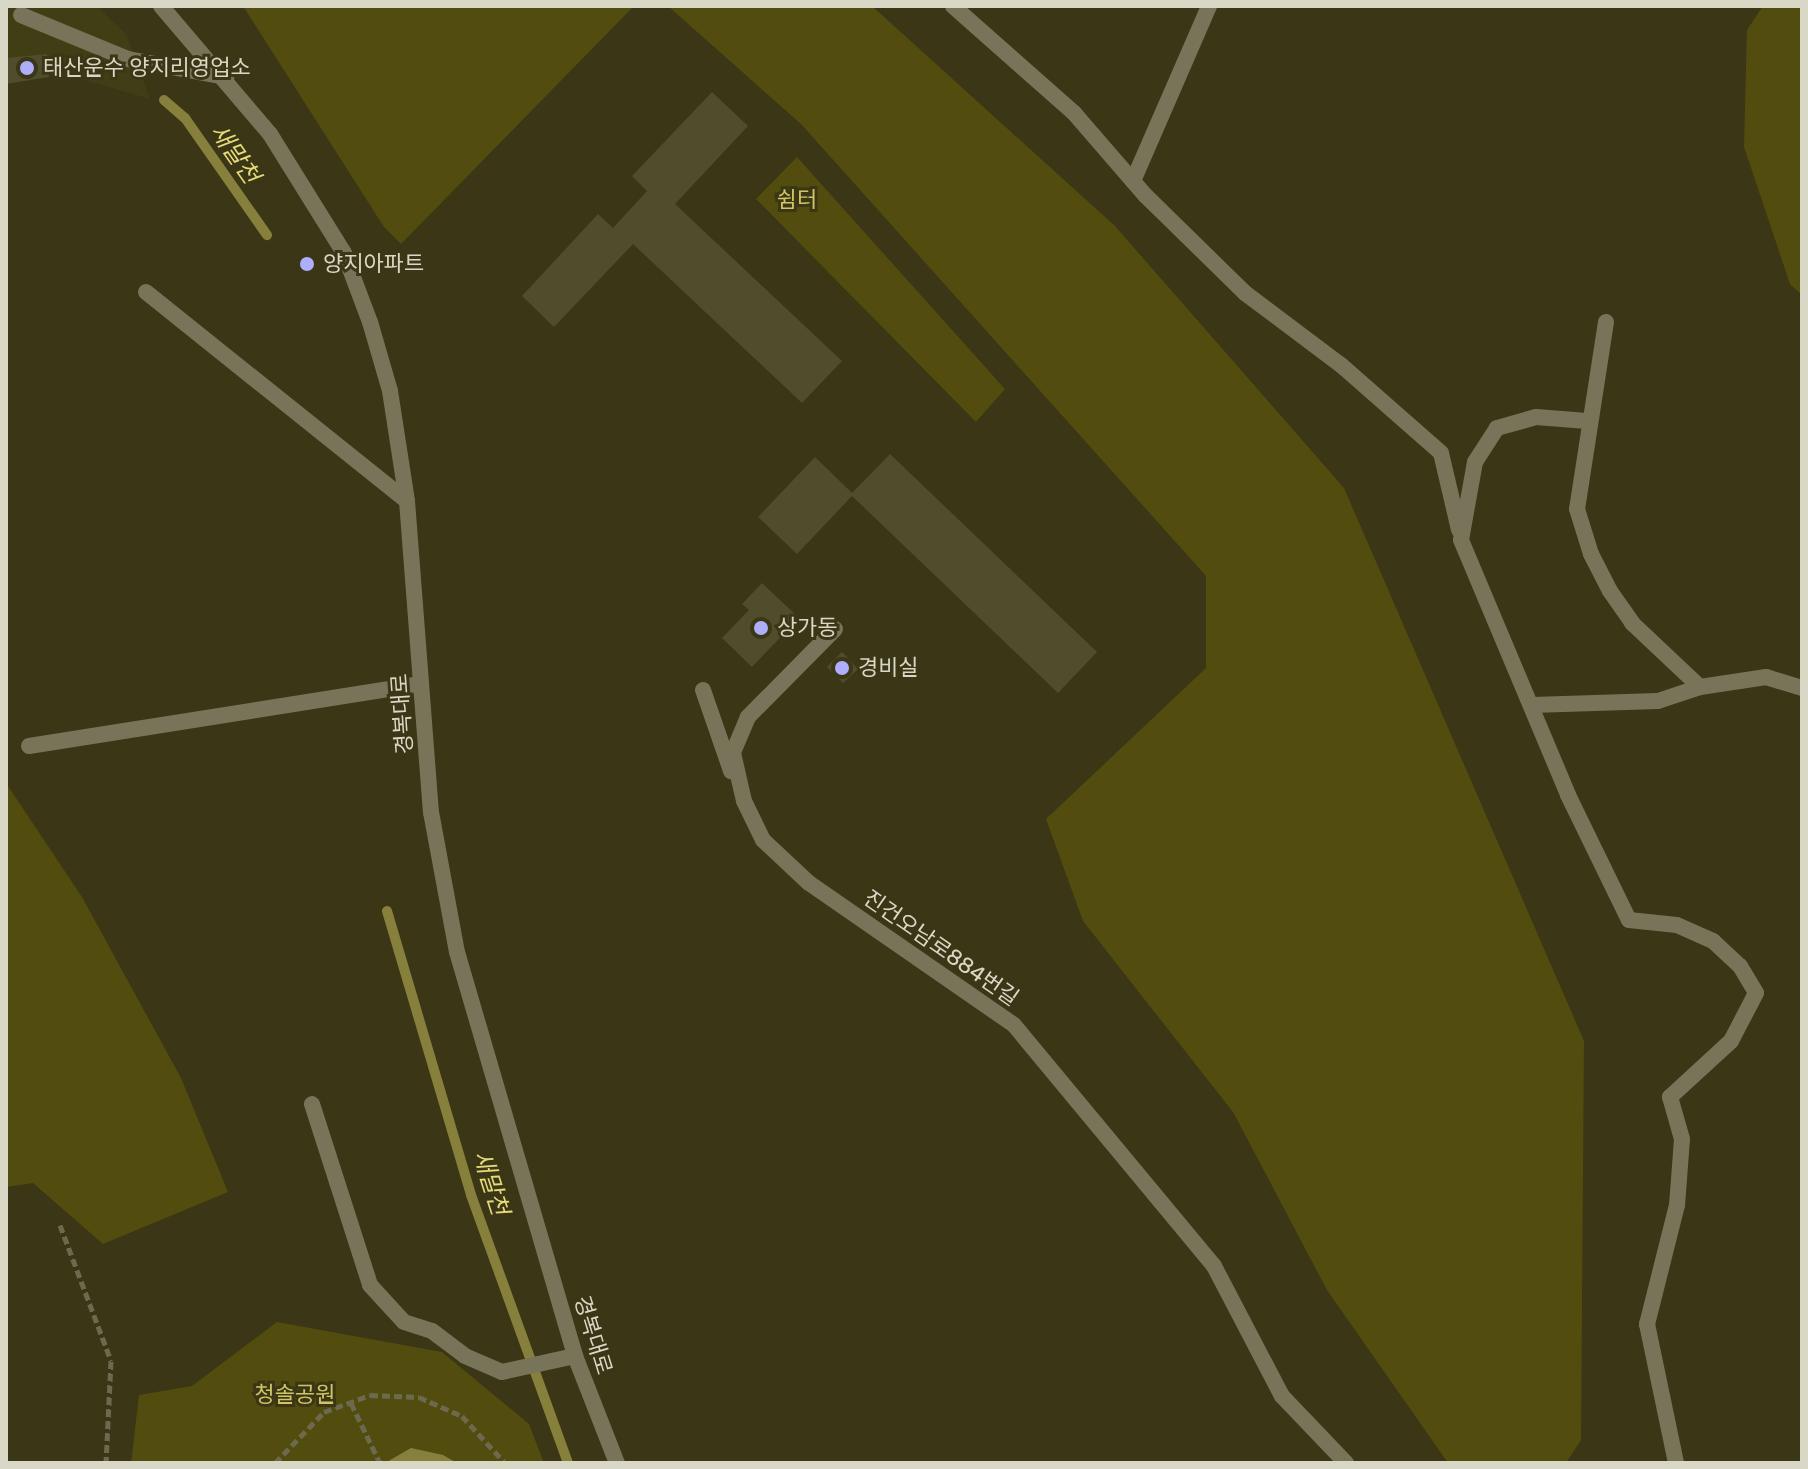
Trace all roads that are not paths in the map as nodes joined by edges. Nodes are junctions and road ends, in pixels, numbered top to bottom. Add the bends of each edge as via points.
1 (161, 6) edge
2 (953, 6) edge
3 (1209, 6) edge
4 (21, 15) dead end
5 (226, 77) junction
6 (1133, 181) junction
7 (146, 292) dead end
8 (1606, 322) dead end
9 (1587, 421) junction
10 (407, 501) junction
11 (1461, 540) junction
12 (835, 629) dead end
13 (421, 684) junction
14 (1700, 687) junction
15 (1802, 688) edge
16 (703, 690) dead end
17 (1532, 705) junction
18 (29, 746) dead end
19 (744, 801) junction
20 (312, 1104) dead end
21 (575, 1356) junction
22 (617, 1463) edge
23 (1346, 1463) edge
24 (1676, 1463) edge

1 - 5 street, 경복대로
2 - 6 street via 1074,113
3 - 6 street
4 - 5 street via 128,59
5 - 10 street, 경복대로 via 270,134 344,253 390,391
6 - 11 street via 1245,293 1329,356 1441,453
7 - 10 street
8 - 9 street
9 - 11 street via 1536,417 1497,428 1475,462
9 - 14 street via 1577,509 1591,554 1632,623
10 - 13 street, 경복대로
11 - 17 street
12 - 19 street, 진건오남로884번길 via 748,717 733,753
13 - 18 street
13 - 21 street, 경복대로 via 431,812 457,952
14 - 15 street via 1766,677
14 - 17 street via 1658,701 1612,707
16 - 19 street
17 - 24 street via 1629,920 1677,925 1713,941 1740,966 1756,993 1731,1041 1670,1097 1682,1139 1677,1205 1647,1324
19 - 23 street, 진건오남로884번길 via 763,840 809,883 1014,1025 1214,1266 1282,1396
20 - 21 street via 370,1285 404,1322 432,1331 502,1372
21 - 22 street, 경복대로

